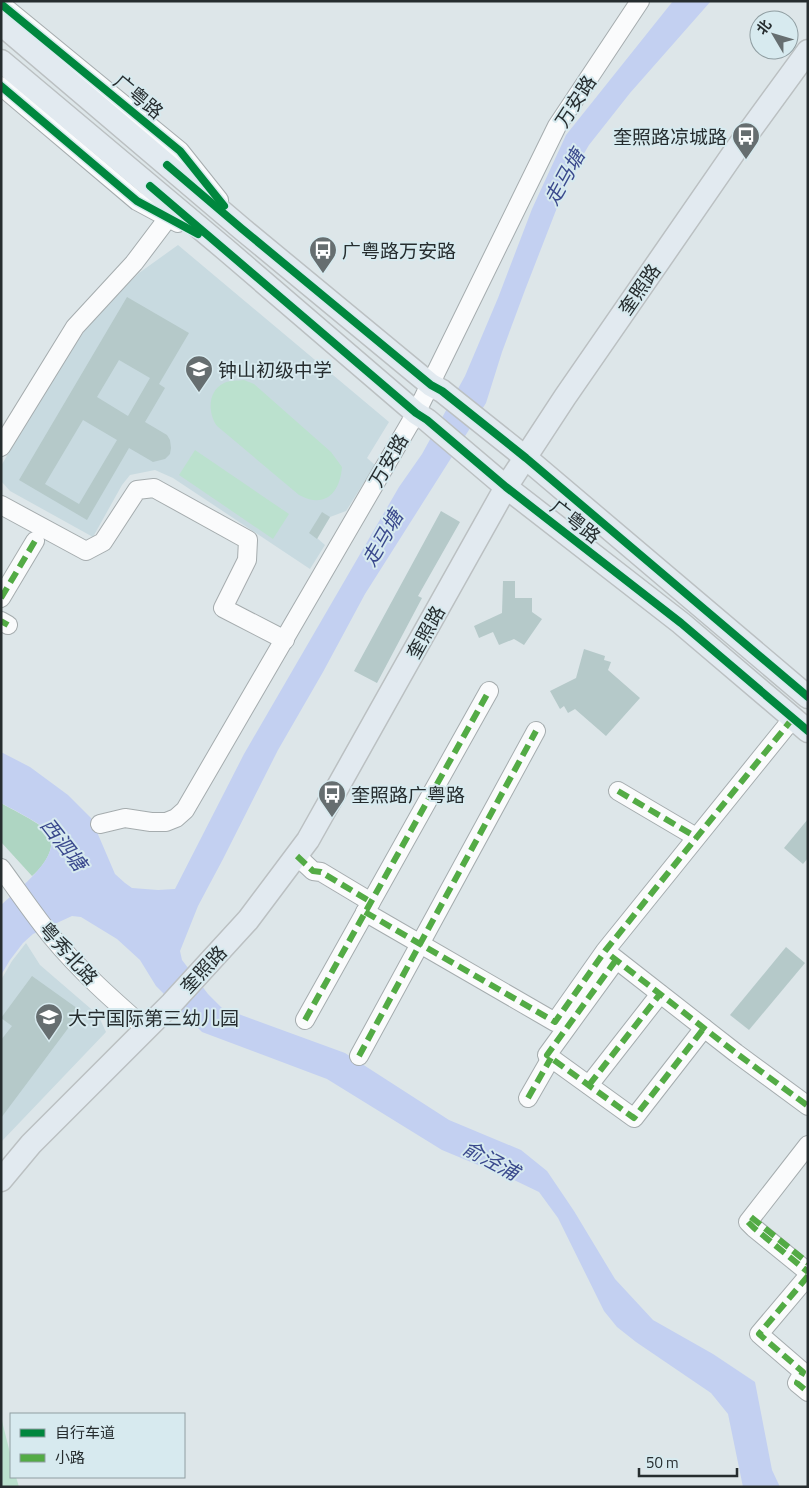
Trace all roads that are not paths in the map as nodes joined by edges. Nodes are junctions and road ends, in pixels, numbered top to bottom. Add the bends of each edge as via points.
1 (640, 1) edge
2 (1, 4) edge
3 (1, 24) edge
4 (808, 51) edge
5 (1, 61) edge
6 (1, 86) edge
7 (168, 218) junction
8 (241, 228) junction
9 (224, 249) junction
10 (436, 388) junction
11 (421, 416) junction
12 (1, 447) edge
13 (526, 458) junction
14 (506, 487) junction
15 (1, 505) edge
16 (35, 541) dead end
17 (1, 598) edge
18 (285, 640) junction
19 (489, 691) dead end
20 (808, 697) edge
21 (800, 725) edge
22 (536, 731) dead end
23 (618, 791) dead end
24 (100, 824) dead end
25 (696, 837) junction
26 (296, 856) junction
27 (5, 873) edge
28 (368, 907) junction
29 (421, 944) junction
30 (610, 955) junction
31 (660, 994) junction
32 (305, 1020) dead end
33 (704, 1028) junction
34 (146, 1029) junction
35 (359, 1056) dead end
36 (551, 1058) junction
37 (589, 1085) junction
38 (528, 1098) dead end
39 (808, 1106) edge
40 (808, 1145) edge
41 (1, 1180) edge
42 (749, 1219) junction
43 (808, 1263) edge
44 (808, 1274) edge
45 (808, 1392) edge

1 - 10 street, 万安路 via 557,126
2 - 8 street, 广粤路 via 180,151
3 - 8 main road, 广粤路
4 - 13 main road, 奎照路 via 565,397
5 - 9 main road
6 - 7 street via 137,200
7 - 9 street
7 - 12 street via 134,263 75,327
8 - 10 main road, 广粤路
9 - 11 main road
10 - 11 street, 万安路
10 - 13 main road, 广粤路
11 - 14 main road, 广粤路
11 - 18 street, 万安路
13 - 14 main road, 奎照路
13 - 20 main road, 广粤路
14 - 21 main road, 广粤路 via 681,623
14 - 26 main road, 奎照路 via 308,840
15 - 18 street via 86,551 103,542 137,490 154,488 248,540 247,560 223,608
16 - 17 street
18 - 24 street, 万安路 via 185,810 166,822 125,818
19 - 28 street
21 - 25 street
22 - 29 street
23 - 25 street
25 - 30 street
26 - 28 street
26 - 34 main road, 奎照路 via 248,920
27 - 34 street, 粤秀北路 via 64,951
28 - 29 street
28 - 32 street
29 - 30 street via 555,1022
29 - 35 street
30 - 31 street
30 - 36 street via 547,1055
31 - 33 street
31 - 37 street
33 - 37 street via 634,1118
33 - 39 street
34 - 41 main road, 奎照路 via 31,1144
36 - 37 street
36 - 38 street
40 - 42 street
42 - 43 street
42 - 44 street via 754,1228
44 - 45 street via 759,1334 803,1372 797,1383

